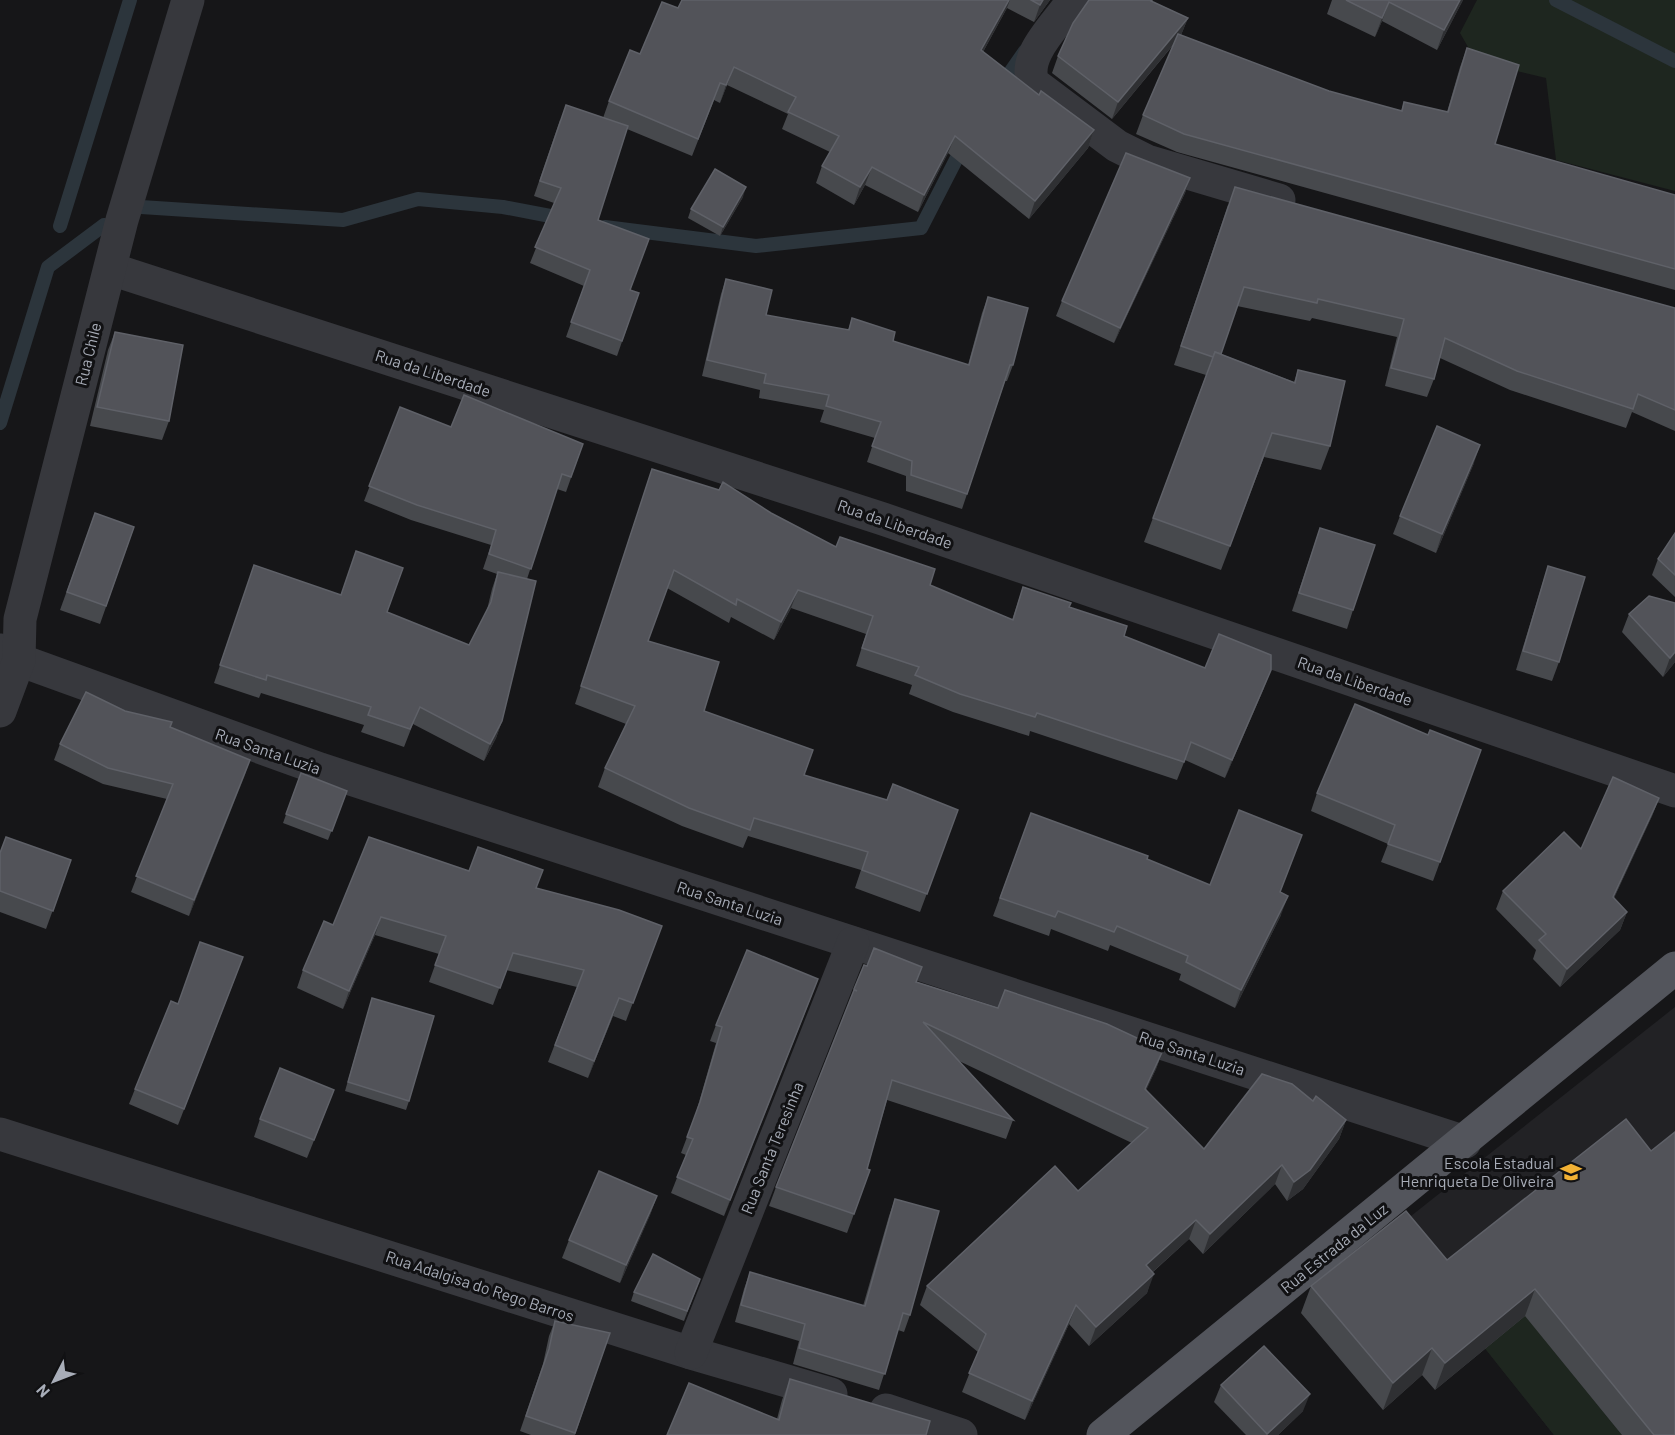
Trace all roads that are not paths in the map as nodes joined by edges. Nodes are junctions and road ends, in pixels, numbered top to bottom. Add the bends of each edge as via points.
1 (188, 0) edge
2 (1073, 0) edge
3 (1307, 207) edge
4 (111, 269) junction
5 (9, 655) edge
6 (0, 711) edge
7 (1675, 791) edge
8 (853, 943) junction
9 (1675, 968) edge
10 (0, 1134) edge
11 (1465, 1142) junction
12 (692, 1353) junction
13 (961, 1435) edge
14 (1103, 1435) edge

1 - 4 street, Rua Chile
2 - 3 street via 1037,49 1029,69 1033,83 1117,146 1147,161
4 - 5 street, Rua Chile
4 - 7 street, Rua da Liberdade via 883,519
5 - 6 street, Rua Chile
5 - 8 street, Rua Santa Luzia via 320,769
8 - 11 street, Rua Santa Luzia
8 - 12 street, Rua Santa Teresinha
9 - 11 main road, Rua Estrada da Luz
10 - 12 street, Rua Adalgisa do Rego Barros
11 - 14 main road, Rua Estrada da Luz
12 - 13 street, Rua Adalgisa do Rego Barros

